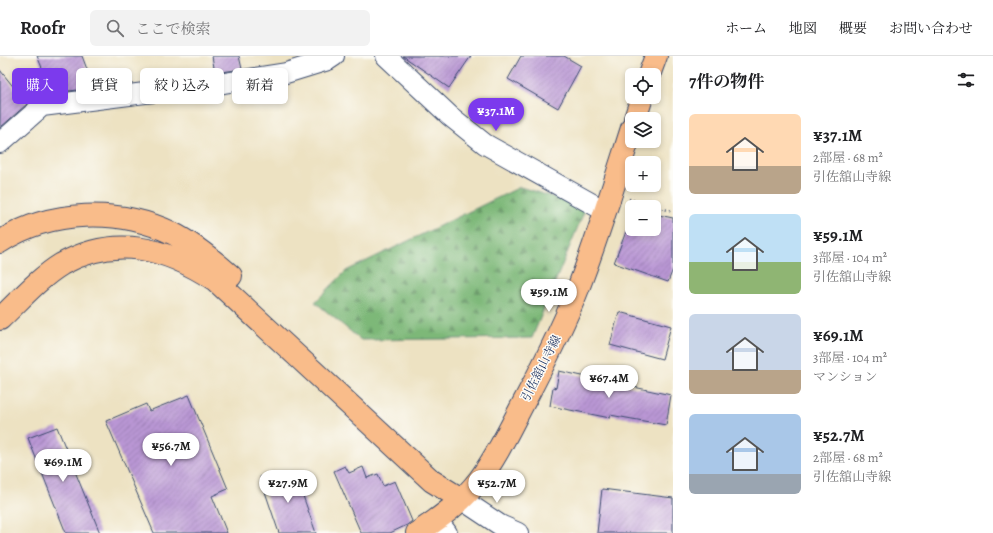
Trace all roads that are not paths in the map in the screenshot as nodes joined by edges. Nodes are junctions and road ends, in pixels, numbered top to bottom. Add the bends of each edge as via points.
1 (334, 56) edge
2 (386, 56) edge
3 (656, 56) edge
4 (652, 68) edge
5 (0, 143) edge
6 (626, 148) edge
7 (608, 202) junction
8 (0, 242) edge
9 (0, 319) edge
10 (461, 499) junction
11 (442, 527) edge
12 (417, 533) edge
13 (518, 533) edge

1 - 5 street via 286,73 42,106
2 - 7 street via 450,116 485,144
3 - 4 main road
6 - 7 main road, 引佐舘山寺線
7 - 10 main road, 引佐舘山寺線 via 579,287 547,358 490,463
8 - 10 main road via 39,224 77,216 97,215 142,222 172,234 205,255 256,298 442,470
9 - 10 main road via 49,274 90,252 121,247 167,254 184,261 214,280 432,481
10 - 11 main road, 引佐舘山寺線
10 - 13 street via 500,525
11 - 12 main road, 引佐舘山寺線

